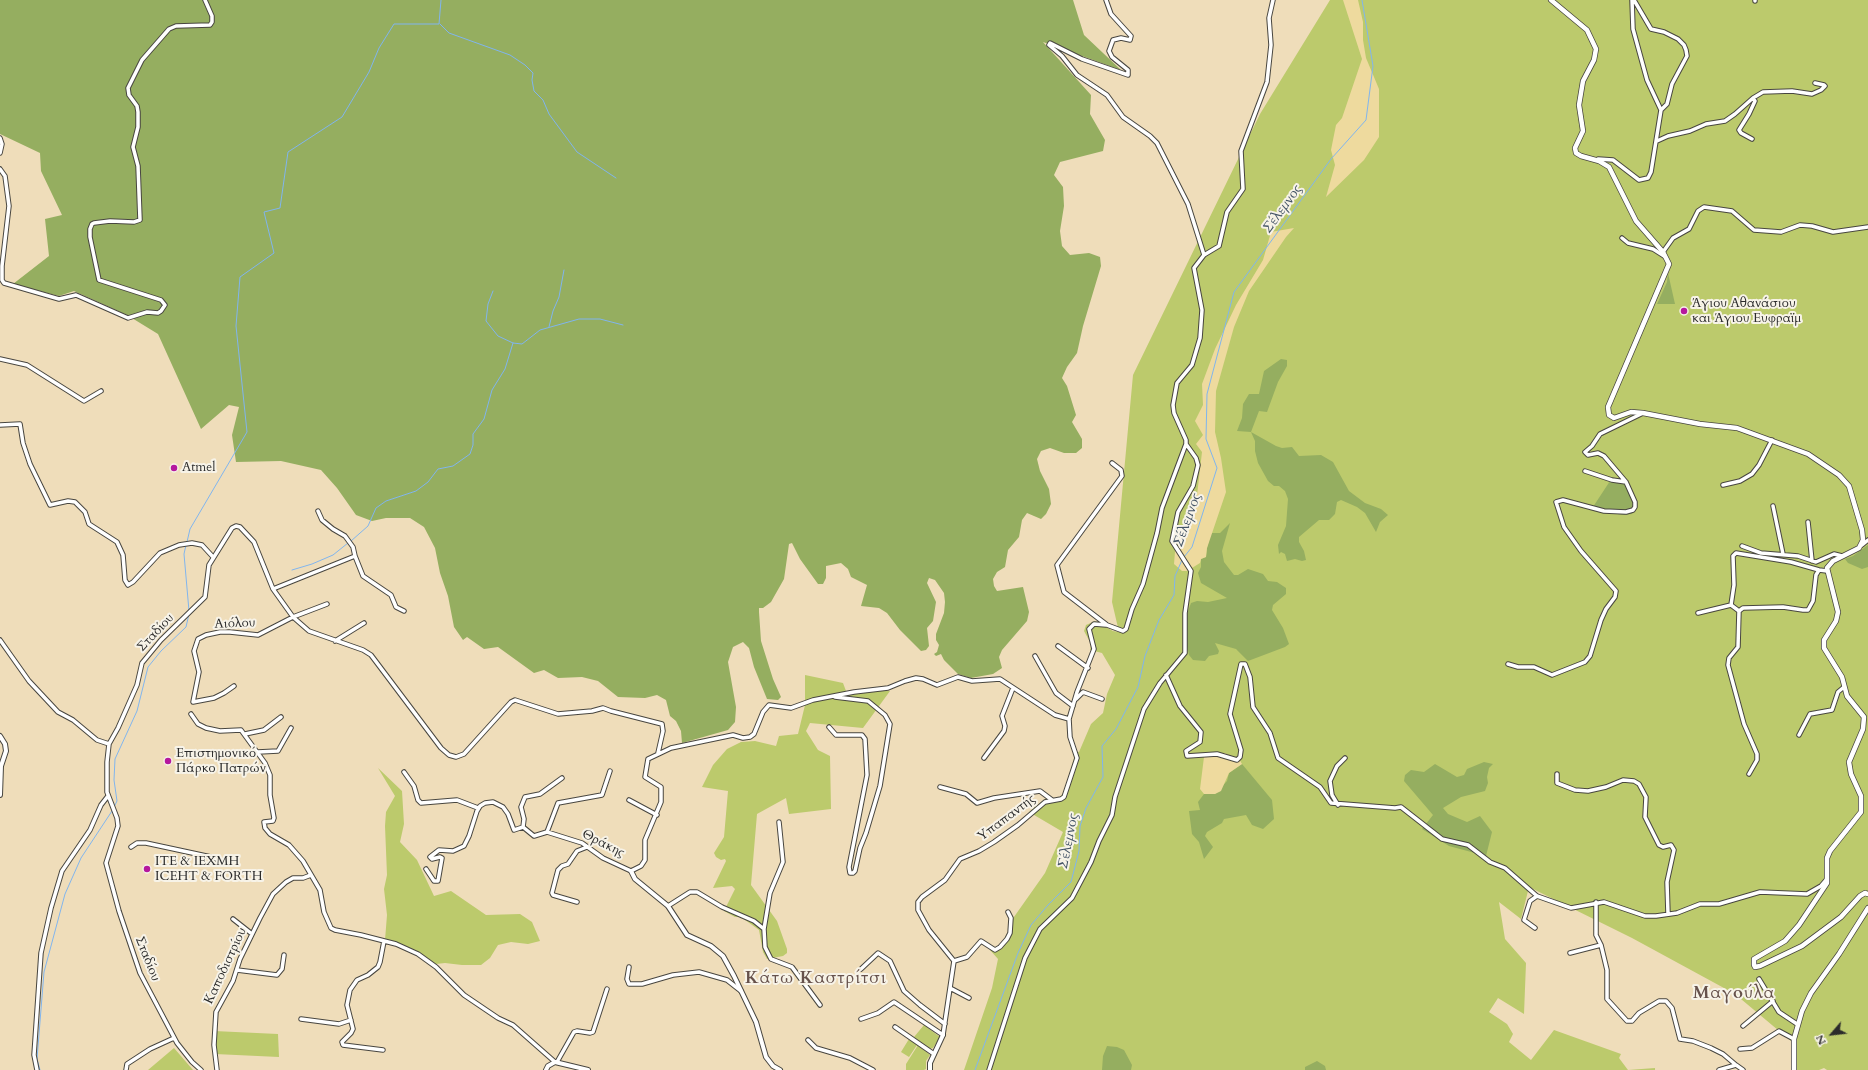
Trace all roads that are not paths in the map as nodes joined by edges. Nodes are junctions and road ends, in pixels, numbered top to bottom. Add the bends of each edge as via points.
1 (205, 0) edge
2 (1106, 0) edge
3 (1273, 0) edge
4 (1551, 0) edge
5 (1633, 0) edge
6 (1815, 83) dead end
7 (1753, 98) junction
8 (1661, 110) junction
9 (0, 138) edge
10 (1752, 139) dead end
11 (1657, 141) junction
12 (0, 153) edge
13 (1594, 160) junction
14 (0, 169) edge
15 (1868, 227) edge
16 (1622, 238) dead end
17 (1664, 254) junction
18 (1204, 255) junction
19 (0, 359) edge
20 (101, 391) dead end
21 (1643, 413) junction
22 (0, 425) edge
23 (1772, 440) junction
24 (1186, 444) junction
25 (1112, 463) dead end
26 (1585, 471) dead end
27 (1626, 482) junction
28 (1723, 485) dead end
29 (1773, 506) dead end
30 (318, 511) dead end
31 (1808, 522) dead end
32 (1868, 540) edge
33 (1862, 545) junction
34 (1742, 546) dead end
35 (1783, 554) junction
36 (355, 556) junction
37 (1842, 556) junction
38 (213, 557) junction
39 (1812, 561) junction
40 (1820, 570) junction
41 (1827, 570) junction
42 (273, 589) junction
43 (327, 604) dead end
44 (1731, 605) junction
45 (404, 611) dead end
46 (1739, 611) junction
47 (1698, 613) dead end
48 (293, 617) junction
49 (364, 622) dead end
50 (1107, 625) junction
51 (0, 640) edge
52 (335, 641) junction
53 (1058, 646) dead end
54 (1034, 656) dead end
55 (1508, 664) dead end
56 (1088, 668) junction
57 (1166, 675) junction
58 (234, 686) dead end
59 (1844, 687) junction
60 (1013, 688) junction
61 (834, 696) junction
62 (1102, 699) dead end
63 (1074, 701) junction
64 (1073, 706) junction
65 (191, 714) dead end
66 (281, 717) dead end
67 (1068, 719) junction
68 (829, 727) dead end
69 (291, 728) dead end
70 (245, 734) junction
71 (1799, 735) dead end
72 (0, 736) edge
73 (109, 744) junction
74 (258, 752) junction
75 (658, 753) junction
76 (984, 758) dead end
77 (1345, 758) dead end
78 (610, 770) dead end
79 (404, 772) dead end
80 (1557, 774) dead end
81 (1749, 774) dead end
82 (562, 778) dead end
83 (940, 787) dead end
84 (0, 795) edge
85 (108, 796) junction
86 (629, 800) dead end
87 (1052, 800) junction
88 (1338, 805) junction
89 (478, 808) junction
90 (657, 815) junction
91 (779, 822) dead end
92 (523, 827) junction
93 (547, 832) junction
94 (131, 847) dead end
95 (587, 847) junction
96 (226, 863) dead end
97 (426, 869) dead end
98 (631, 871) junction
99 (311, 875) junction
100 (1827, 878) junction
101 (1868, 894) edge
102 (1536, 896) junction
103 (577, 902) dead end
104 (1596, 902) junction
105 (668, 906) junction
106 (1868, 908) edge
107 (1008, 912) dead end
108 (1668, 914) junction
109 (233, 919) dead end
110 (1535, 928) dead end
111 (764, 929) junction
112 (252, 934) junction
113 (384, 941) junction
114 (1601, 945) junction
115 (1570, 953) dead end
116 (284, 955) dead end
117 (954, 961) junction
118 (629, 967) dead end
119 (861, 969) dead end
120 (237, 970) junction
121 (1759, 979) dead end
122 (950, 988) junction
123 (607, 989) dead end
124 (741, 991) junction
125 (969, 998) dead end
126 (1773, 1001) junction
127 (820, 1005) dead end
128 (301, 1019) dead end
129 (861, 1019) dead end
130 (352, 1020) junction
131 (945, 1024) junction
132 (1797, 1024) junction
133 (1743, 1026) dead end
134 (895, 1027) dead end
135 (943, 1035) junction
136 (174, 1038) junction
137 (1794, 1039) junction
138 (808, 1040) dead end
139 (1740, 1049) dead end
140 (383, 1050) dead end
141 (934, 1054) junction
142 (556, 1062) junction
143 (1736, 1065) junction
144 (37, 1070) edge
145 (126, 1070) edge
146 (201, 1070) edge
147 (217, 1070) edge
148 (546, 1070) edge
149 (588, 1070) edge
150 (780, 1070) edge
151 (873, 1070) edge
152 (930, 1070) edge
153 (989, 1070) edge
154 (1719, 1070) edge
155 (1743, 1070) edge
156 (1794, 1070) edge

1 - 14 street via 212,16 210,25 176,26 169,29 142,60 128,88 138,112 138,127 133,147 138,166 140,220 94,223 90,229 99,280 161,300 165,305 161,311 127,318 76,295 59,299 4,283 2,266 9,206 5,176
2 - 18 street via 1111,14 1131,36 1130,40 1113,40 1109,50 1112,57 1128,70 1128,75 1082,59 1050,43 1049,45 1077,75 1108,95 1123,117 1157,143 1188,204
3 - 18 street via 1269,18 1271,45 1267,82 1241,151 1243,189 1227,212 1219,246
4 - 13 main road via 1583,27 1594,43 1595,55 1584,76 1579,101 1583,134 1575,148 1578,155
5 - 8 street via 1632,23 1635,37 1647,80
5 - 8 street via 1651,29 1678,39 1686,50 1687,56 1672,84 1668,104
6 - 7 street via 1825,86 1812,94 1780,90 1763,92
7 - 10 street via 1755,101 1739,130
7 - 11 street via 1725,121 1706,124
8 - 11 street
9 - 12 street
11 - 13 street via 1651,172 1644,179 1637,180 1611,159
13 - 17 main road via 1606,164 1611,170 1638,226
15 - 17 street via 1833,232 1800,225 1781,232 1754,230 1732,212 1704,207 1698,211 1689,229 1673,238
16 - 17 street via 1628,243
17 - 21 main road via 1669,264 1667,272 1608,407 1608,415 1612,418 1632,412
18 - 24 street via 1194,268 1202,310 1199,346 1192,365 1177,383 1173,406
19 - 20 street via 27,365 84,401
21 - 23 main road via 1737,428
21 - 27 street via 1600,434 1585,451 1588,455 1598,453 1604,456
22 - 38 street via 20,424 30,464 50,505 75,502 85,512 89,524 117,542 123,555 125,580 128,585 162,551 183,544 202,545
23 - 28 street via 1752,474 1740,481
23 - 33 main road via 1815,458 1839,475 1849,486 1862,530
24 - 50 street via 1162,508 1158,533 1143,584 1126,629 1121,631
24 - 57 street via 1198,465 1193,486 1178,512 1172,536 1173,543 1191,571 1185,613 1185,653
25 - 50 street via 1121,470 1122,476 1057,565 1064,592
26 - 27 street
27 - 55 street via 1635,502 1635,508 1631,512 1604,511 1563,500 1556,502 1566,530 1616,591 1601,620 1590,656 1585,662 1552,675 1534,667
29 - 35 street
30 - 36 street via 322,520 345,536 353,547
31 - 39 street
32 - 33 street
33 - 37 main road via 1856,551
34 - 35 street via 1761,553
35 - 39 street
36 - 42 street
36 - 45 street via 363,576 391,595 396,608
37 - 39 street via 1834,554 1819,561
37 - 41 main road via 1829,564
38 - 42 street, Σταδίου via 229,530 238,526 256,546
38 - 73 street, Σταδίου via 208,570 207,594 142,663 137,685
40 - 41 street
40 - 44 street via 1791,562 1736,553 1733,556 1734,585
40 - 46 street via 1816,575 1813,601 1808,610 1783,607 1743,608
41 - 59 main road via 1838,612 1836,621 1825,636 1824,644 1842,677
42 - 48 street, Σταδίου
43 - 48 street, Αιόλου
44 - 46 street
44 - 47 street
46 - 81 street via 1738,647 1729,657 1728,664 1744,724 1757,754 1757,760
48 - 52 street, Σταδίου via 307,630
48 - 58 street, Αιόλου via 258,635 230,632 206,635 198,640 194,651 199,672 193,702 214,698
49 - 52 street
50 - 56 street via 1094,624 1089,628 1094,647
51 - 73 street via 29,682 58,712 73,720 97,740
52 - 75 street, Σταδίου via 365,651 376,660 394,688 449,755 456,757 464,754 515,700 558,714 603,708 662,724
53 - 56 street
54 - 64 street via 1056,693
56 - 63 street
57 - 88 street via 1180,706 1202,735 1200,742 1186,751 1186,755 1190,757 1217,754 1237,760 1241,754 1230,714 1241,664 1245,664 1250,677 1252,704 1270,733 1278,758 1320,787 1330,802
57 - 153 street via 1140,718 1115,797 1112,815 1092,862 1072,898 1040,929 1025,958
59 - 71 street via 1838,692 1832,710 1810,714
59 - 100 main road via 1847,696 1864,717 1849,762 1862,808 1858,817 1830,851 1827,858
60 - 61 street via 997,679 972,681 958,677 937,685 916,678 888,688
60 - 67 street via 1055,715
60 - 76 street via 1002,716 1004,731
61 - 68 street via 868,702 885,715 890,724 880,786 853,874 849,867 867,775 865,739 862,736 836,735
61 - 75 street via 791,708 768,705 754,734 750,737 733,736 671,748
62 - 63 street via 1083,692
63 - 64 street
64 - 67 street
65 - 70 street via 204,727 220,730 240,729
66 - 70 street via 264,730
67 - 87 street, Υπαπαντής via 1068,730 1077,754 1077,762 1064,797
69 - 74 street via 278,751
70 - 74 street
72 - 84 street via 6,752 1,766
73 - 85 street, Σταδίου
74 - 99 street via 267,766 270,778 274,820 264,822 265,828 293,848
75 - 90 street via 647,760 644,775 662,789
77 - 88 street via 1337,766 1330,781 1332,795
78 - 93 street via 602,795 558,803
79 - 89 street via 414,786 421,803 457,800
80 - 108 street via 1556,784 1575,790 1606,787 1623,780 1639,784 1646,797 1645,817 1659,845 1671,845 1674,850 1667,882
82 - 92 street via 540,794 525,797 521,807
83 - 87 street via 966,794 977,803 1040,791
85 - 136 street, Σταδίου via 118,826 106,859 107,867 136,964
85 - 144 street via 101,804 90,830 62,871 51,908 41,953 34,1055
86 - 90 street
87 - 117 street, Υπαπαντής via 1045,802 994,842 958,860 945,880 919,900 918,908 929,930
88 - 102 street via 1402,807 1442,839 1468,845 1490,862 1505,868
89 - 92 street via 487,802 496,803 507,811 514,830
89 - 97 street via 470,836 464,846 453,851 439,850 430,857 442,858 438,881 434,881
90 - 98 street via 645,840 645,860 641,866
91 - 111 street via 783,862 770,893
92 - 93 street, Θράκης via 534,836
93 - 95 street, Θράκης via 580,842
94 - 96 street via 137,843 146,844 198,854
95 - 98 street, Θράκης
95 - 103 street via 577,851 568,864 558,870 552,893
98 - 105 street via 635,879
99 - 112 street, Καποδιστρίου via 291,879 282,885 266,905
99 - 113 street via 320,890 324,912 333,929
100 - 101 main road via 1823,890 1799,925 1785,941 1754,959 1755,966 1802,946 1841,916 1860,896
100 - 108 street via 1821,886 1807,894 1757,893 1716,904 1700,904
102 - 104 street via 1571,908
102 - 110 street via 1530,901 1524,920
104 - 108 street via 1613,903 1648,916
104 - 114 street via 1596,935
105 - 111 street via 690,892 700,892
105 - 124 street via 687,935 711,946 722,956
106 - 132 main road via 1811,993
107 - 117 street via 1011,918 1010,933 1000,947 995,950 981,941 967,958
109 - 112 street
111 - 127 street via 765,947 772,959 792,967
112 - 120 street, Καποδιστρίου
113 - 130 street via 378,967 357,980 350,990 347,1005
113 - 142 street via 405,947 428,961 464,995 513,1025
114 - 115 street
114 - 143 street via 1607,970 1607,999 1627,1021 1632,1021 1639,1013 1659,1001 1666,1001 1672,1008 1680,1039 1711,1048
116 - 120 street via 282,969 277,975
117 - 122 street
118 - 124 street via 629,984 642,984 673,975 699,972 727,980
119 - 131 street via 878,954 890,961 904,991
120 - 147 street, Καποδιστρίου via 234,981 217,1008 214,1018
121 - 126 street
122 - 125 street
122 - 131 street
123 - 142 street via 593,1032 574,1032
124 - 150 street via 756,1022 766,1057
126 - 132 street via 1779,1012
126 - 133 street
128 - 130 street via 338,1024
129 - 135 street via 878,1013 894,1002
130 - 140 street via 352,1033 343,1039 342,1045
131 - 135 street
132 - 137 main road
134 - 141 street
135 - 141 street
136 - 145 street via 127,1064
136 - 146 street, Σταδίου via 187,1057
137 - 139 street via 1778,1031 1753,1048
137 - 156 main road
138 - 151 street via 816,1048 850,1058
141 - 152 street
142 - 148 street
142 - 149 street
143 - 154 street
143 - 155 street

